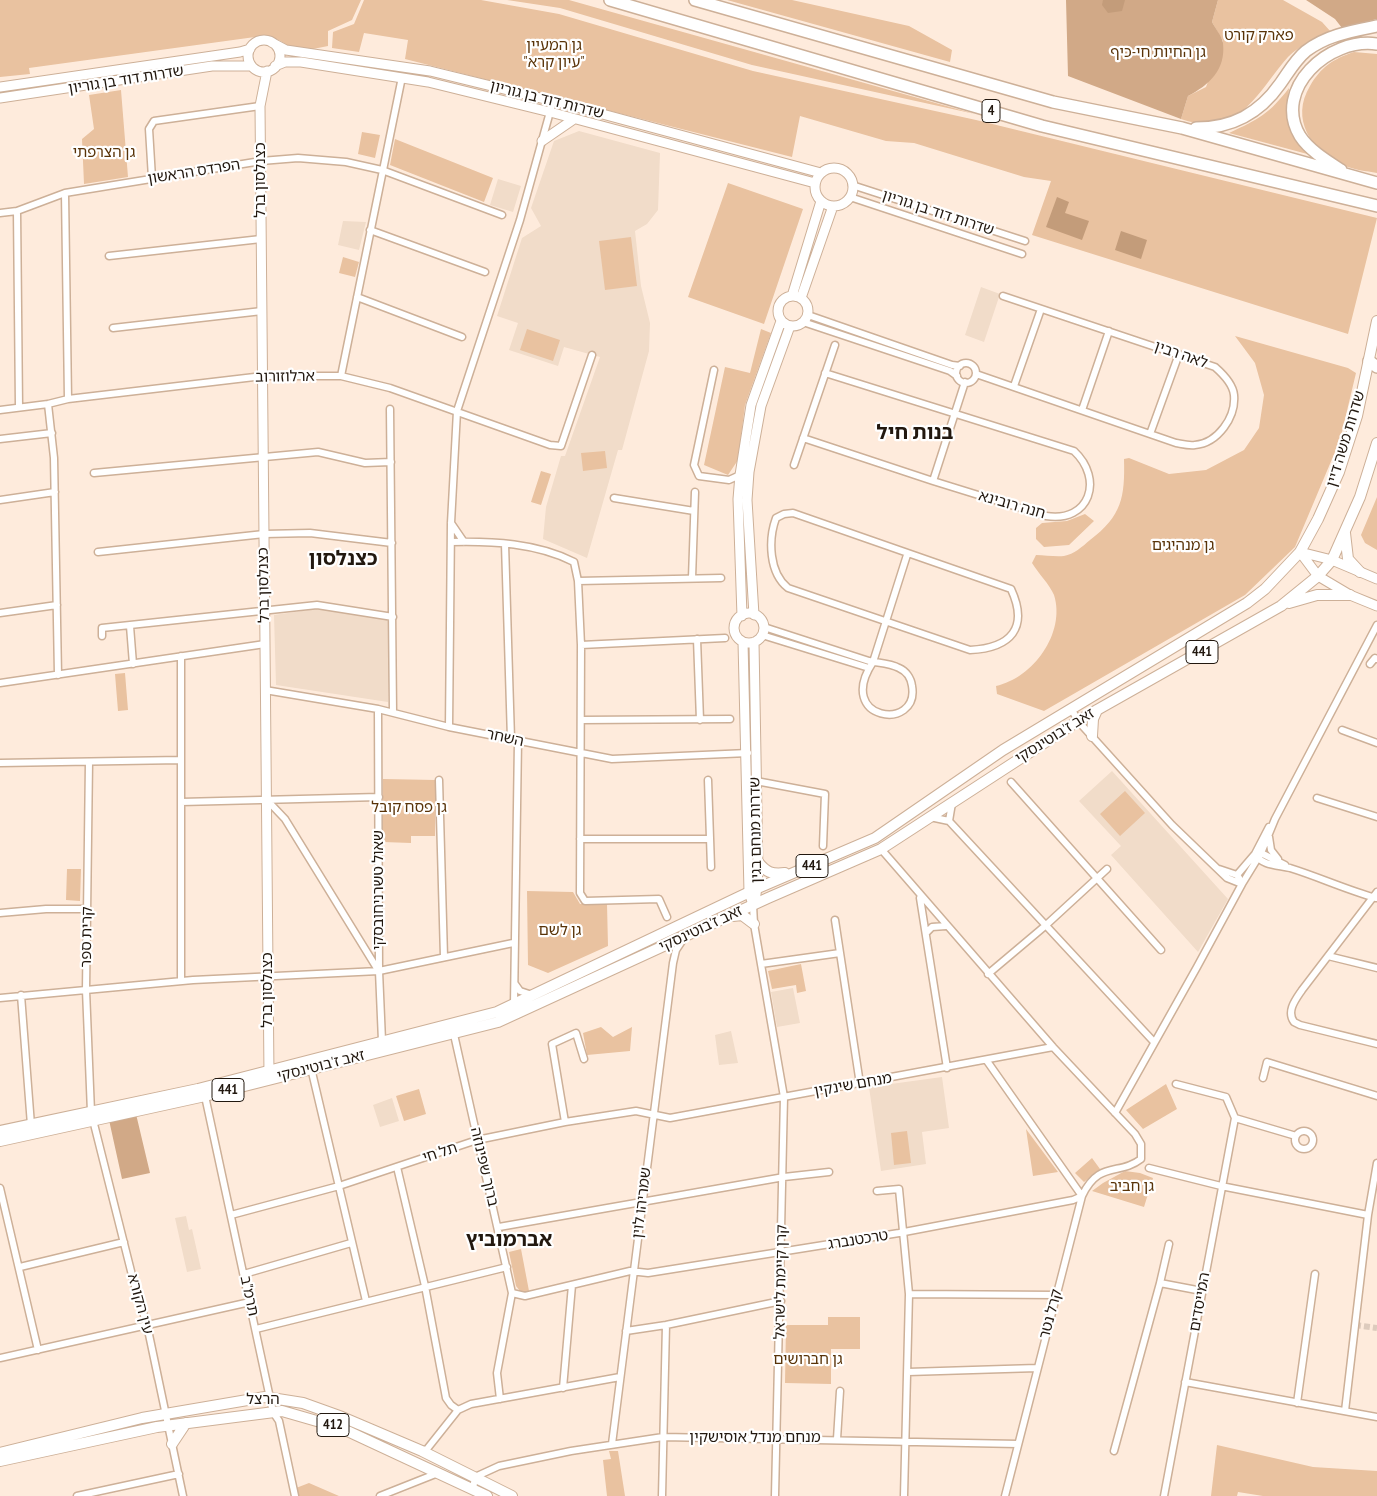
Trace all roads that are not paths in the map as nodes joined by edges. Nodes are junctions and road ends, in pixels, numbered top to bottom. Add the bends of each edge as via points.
1 (610, 0) edge
2 (695, 0) edge
3 (1377, 26) edge
4 (271, 42) junction
5 (1377, 44) edge
6 (250, 48) junction
7 (254, 68) junction
8 (271, 68) junction
9 (402, 77) junction
10 (0, 87) edge
11 (262, 91) junction
12 (0, 98) edge
13 (553, 101) junction
14 (260, 106) junction
15 (550, 112) junction
16 (574, 119) junction
17 (1182, 128) junction
18 (542, 141) junction
19 (261, 161) junction
20 (382, 170) junction
21 (821, 173) junction
22 (152, 178) junction
23 (1355, 178) junction
24 (815, 183) junction
25 (1377, 183) edge
26 (852, 185) junction
27 (65, 194) junction
28 (850, 197) junction
29 (821, 201) junction
30 (833, 206) junction
31 (1377, 206) edge
32 (17, 211) junction
33 (0, 213) edge
34 (502, 215) dead end
35 (370, 230) junction
36 (262, 239) junction
37 (1025, 240) dead end
38 (1022, 254) dead end
39 (109, 256) dead end
40 (485, 272) dead end
41 (1003, 296) dead end
42 (357, 297) junction
43 (797, 297) junction
44 (1041, 308) junction
45 (262, 311) junction
46 (805, 319) junction
47 (781, 321) junction
48 (1377, 321) edge
49 (790, 326) junction
50 (113, 328) dead end
51 (1109, 331) junction
52 (462, 337) dead end
53 (835, 345) dead end
54 (1178, 354) junction
55 (592, 355) dead end
56 (1374, 362) edge
57 (960, 366) junction
58 (714, 370) dead end
59 (825, 373) junction
60 (976, 374) junction
61 (263, 376) junction
62 (341, 376) junction
63 (957, 376) junction
64 (965, 382) junction
65 (1014, 386) junction
66 (68, 399) junction
67 (48, 404) junction
68 (19, 407) junction
69 (390, 409) dead end
70 (0, 410) edge
71 (1082, 410) junction
72 (457, 411) junction
73 (954, 415) junction
74 (52, 432) junction
75 (1150, 434) junction
76 (803, 438) junction
77 (0, 440) edge
78 (1377, 443) edge
79 (263, 457) junction
80 (391, 462) junction
81 (794, 465) dead end
82 (94, 473) dead end
83 (740, 475) junction
84 (729, 480) junction
85 (933, 482) junction
86 (738, 489) junction
87 (55, 492) junction
88 (695, 492) dead end
89 (614, 498) dead end
90 (0, 500) edge
91 (694, 511) junction
92 (451, 523) junction
93 (1345, 529) junction
94 (264, 534) junction
95 (451, 542) junction
96 (464, 542) junction
97 (392, 543) junction
98 (505, 544) junction
99 (98, 552) dead end
100 (1300, 552) junction
101 (907, 555) junction
102 (1332, 560) junction
103 (692, 567) junction
104 (1360, 572) junction
105 (1318, 576) junction
106 (681, 578) junction
107 (692, 578) junction
108 (721, 578) dead end
109 (1377, 579) edge
110 (578, 581) junction
111 (1350, 595) junction
112 (57, 605) junction
113 (1281, 606) junction
114 (1377, 606) edge
115 (265, 612) junction
116 (0, 613) edge
117 (754, 615) junction
118 (742, 616) junction
119 (393, 618) junction
120 (886, 622) junction
121 (1377, 625) edge
122 (130, 626) junction
123 (763, 631) junction
124 (102, 636) dead end
125 (725, 638) dead end
126 (697, 639) junction
127 (743, 642) junction
128 (754, 642) junction
129 (265, 644) junction
130 (581, 645) junction
131 (181, 656) junction
132 (1377, 660) edge
133 (132, 664) junction
134 (1370, 664) dead end
135 (871, 665) junction
136 (58, 674) junction
137 (0, 683) edge
138 (265, 690) junction
139 (378, 708) junction
140 (1071, 708) junction
141 (1098, 710) junction
142 (393, 712) junction
143 (581, 720) junction
144 (700, 720) junction
145 (730, 720) dead end
146 (1079, 720) junction
147 (449, 727) junction
148 (1342, 730) dead end
149 (1093, 737) junction
150 (514, 740) junction
151 (1377, 743) edge
152 (748, 753) junction
153 (581, 754) junction
154 (181, 760) junction
155 (89, 762) junction
156 (0, 764) edge
157 (439, 780) dead end
158 (708, 780) dead end
159 (756, 781) junction
160 (1011, 782) dead end
161 (379, 797) junction
162 (1317, 798) dead end
163 (266, 799) junction
164 (181, 802) junction
165 (952, 803) junction
166 (930, 817) junction
167 (1377, 817) edge
168 (266, 819) junction
169 (285, 820) junction
170 (949, 821) junction
171 (1273, 823) junction
172 (1269, 837) junction
173 (710, 839) junction
174 (580, 840) junction
175 (823, 846) dead end
176 (881, 849) junction
177 (1258, 856) junction
178 (758, 862) junction
179 (1280, 862) junction
180 (710, 867) dead end
181 (1218, 868) junction
182 (1290, 868) junction
183 (1106, 869) dead end
184 (798, 871) junction
185 (1237, 875) junction
186 (1097, 878) junction
187 (1242, 884) junction
188 (754, 890) junction
189 (1376, 896) edge
190 (920, 897) junction
191 (753, 904) junction
192 (87, 909) junction
193 (0, 913) edge
194 (729, 916) junction
195 (667, 917) dead end
196 (835, 920) dead end
197 (754, 924) junction
198 (946, 926) junction
199 (1045, 926) junction
200 (926, 933) junction
201 (655, 938) junction
202 (684, 938) junction
203 (513, 943) junction
204 (667, 945) junction
205 (1161, 950) dead end
206 (840, 953) junction
207 (1328, 956) junction
208 (444, 957) junction
209 (672, 963) junction
210 (761, 964) junction
211 (1377, 968) edge
212 (379, 972) junction
213 (988, 974) junction
214 (268, 975) junction
215 (181, 981) junction
216 (515, 984) junction
217 (86, 990) junction
218 (533, 995) junction
219 (21, 996) junction
220 (0, 998) edge
221 (514, 1004) junction
222 (453, 1028) junction
223 (382, 1040) junction
224 (1154, 1042) junction
225 (1377, 1044) edge
226 (1053, 1048) junction
227 (584, 1059) dead end
228 (987, 1061) junction
229 (311, 1068) junction
230 (947, 1068) junction
231 (269, 1074) junction
232 (1263, 1078) dead end
233 (860, 1084) junction
234 (1176, 1084) dead end
235 (205, 1096) junction
236 (1377, 1096) edge
237 (784, 1097) junction
238 (1115, 1113) junction
239 (653, 1114) junction
240 (92, 1116) junction
241 (1236, 1118) junction
242 (565, 1122) junction
243 (31, 1125) junction
244 (0, 1131) edge
245 (1296, 1136) dead end
246 (477, 1140) junction
247 (0, 1141) edge
248 (1377, 1163) edge
249 (397, 1167) junction
250 (1149, 1168) dead end
251 (829, 1172) dead end
252 (784, 1177) junction
253 (339, 1186) junction
254 (1221, 1186) junction
255 (0, 1190) edge
256 (878, 1191) dead end
257 (1082, 1196) junction
258 (642, 1202) junction
259 (231, 1215) junction
260 (1368, 1215) junction
261 (499, 1227) junction
262 (905, 1232) junction
263 (124, 1242) junction
264 (350, 1243) junction
265 (1169, 1244) dead end
266 (782, 1252) junction
267 (20, 1267) junction
268 (507, 1267) junction
269 (633, 1272) junction
270 (244, 1274) junction
271 (1315, 1274) dead end
272 (1160, 1283) junction
273 (572, 1285) junction
274 (426, 1286) junction
275 (1202, 1291) junction
276 (512, 1293) junction
277 (909, 1294) junction
278 (1057, 1295) junction
279 (366, 1301) junction
280 (781, 1301) junction
281 (250, 1302) junction
282 (147, 1325) junction
283 (666, 1325) junction
284 (256, 1329) junction
285 (626, 1331) junction
286 (38, 1350) junction
287 (0, 1358) edge
288 (1037, 1368) junction
289 (908, 1372) junction
290 (620, 1378) junction
291 (1185, 1382) junction
292 (563, 1388) junction
293 (840, 1391) dead end
294 (271, 1398) junction
295 (500, 1399) junction
296 (1298, 1403) junction
297 (458, 1410) junction
298 (1345, 1411) junction
299 (273, 1412) junction
300 (164, 1414) junction
301 (1377, 1417) edge
302 (186, 1423) junction
303 (167, 1426) junction
304 (663, 1437) junction
305 (777, 1438) junction
306 (837, 1439) junction
307 (905, 1441) junction
308 (172, 1444) junction
309 (612, 1444) junction
310 (1018, 1444) junction
311 (422, 1451) junction
312 (1114, 1451) dead end
313 (0, 1453) edge
314 (0, 1461) edge
315 (494, 1468) junction
316 (438, 1473) junction
317 (179, 1474) junction
318 (479, 1479) junction
319 (472, 1489) junction
320 (77, 1495) edge
321 (183, 1496) edge
322 (295, 1496) edge
323 (380, 1496) edge
324 (487, 1496) edge
325 (512, 1496) edge
326 (662, 1496) edge
327 (776, 1496) edge
328 (904, 1496) edge
329 (1005, 1496) edge
330 (1164, 1496) edge

1 - 31 highway, 4 via 1042,126
2 - 17 highway, 4 via 1053,102
3 - 17 highway via 1339,34 1305,52 1270,98 1248,116 1223,126
4 - 6 street via 258,41
4 - 8 street via 279,52 279,58
4 - 13 street, שדרות דוד בן גוריון via 286,50 430,71
5 - 23 highway via 1355,43 1324,56 1302,81 1294,105 1296,125 1307,145
6 - 7 street via 248,58
6 - 10 street, שדרות דוד בן גוריון
7 - 8 street
7 - 11 street, כצנלסון ברל
7 - 12 street, שדרות דוד בן גוריון via 212,66
8 - 9 street, שדרות דוד בן גוריון via 285,62 301,62
8 - 11 street, כצנלסון ברל
9 - 15 street, שדרות דוד בן גוריון
9 - 20 street
11 - 14 street, כצנלסון ברל
13 - 15 street
13 - 21 street, שדרות דוד בן גוריון
14 - 19 street, כצנלסון ברל
14 - 22 street via 154,121 149,128
15 - 16 street, שדרות דוד בן גוריון
15 - 18 street
16 - 18 street
16 - 24 street, שדרות דוד בן גוריון
17 - 23 highway, 4
18 - 72 street via 520,220
19 - 20 street, הפרדס הראשון via 307,159 346,162
19 - 22 street, הפרדס הראשון
19 - 36 street, כצנלסון ברל
20 - 34 street, הפרדס הראשון
20 - 35 street
21 - 24 street
21 - 26 street via 829,169 842,170
22 - 27 street, הפרדס הראשון
23 - 25 highway, 4
24 - 29 street
26 - 28 street
26 - 37 street, שדרות דוד בן גוריון
27 - 32 street, הפרדס הראשון
27 - 66 street
28 - 30 street
28 - 38 street, שדרות דוד בן גוריון
29 - 30 street
29 - 43 street
30 - 43 street
32 - 33 street, הפרדס הראשון
32 - 68 street
35 - 40 street
35 - 42 street
36 - 39 street
36 - 45 street, כצנלסון ברל
41 - 44 street, לאה רבין
42 - 52 street
42 - 62 street
43 - 46 street via 807,306
43 - 47 street via 783,299 778,307
44 - 51 street, לאה רבין
44 - 65 street
45 - 50 street
45 - 61 street, כצנלסון ברל
46 - 49 street
46 - 57 street
46 - 63 street
47 - 49 street
47 - 83 street via 751,405
48 - 56 main road, שדרות משה דיין / 441
49 - 117 street via 761,406 749,474 747,500
51 - 54 street, לאה רבין
51 - 71 street
53 - 59 street
54 - 75 street
54 - 75 street, לאה רבין via 1215,367 1225,376 1234,394 1230,420 1210,440 1195,445 1176,443
55 - 72 street, ארלוזורוב via 560,446
56 - 100 main road, שדרות משה דיין / 441 via 1339,472
57 - 60 street via 969,363
57 - 63 street
58 - 84 street via 694,465 700,476
59 - 73 street, חנה רובינא
59 - 76 street
60 - 64 street via 971,381
60 - 65 street, לאה רבין
61 - 62 street, ארלוזורוב
61 - 66 street, ארלוזורוב
61 - 79 street, כצנלסון ברל
62 - 72 street, ארלוזורוב via 390,388
63 - 64 street
64 - 73 street
65 - 71 street, לאה רבין
66 - 67 street, ארלוזורוב
67 - 68 street, ארלוזורוב
67 - 74 street
68 - 70 street, ארלוזורוב
69 - 80 street
71 - 75 street, לאה רבין
72 - 92 street
73 - 85 street
73 - 85 street, חנה רובינא via 1074,451 1082,458 1091,485 1085,503 1076,512 1060,518
74 - 77 street
74 - 87 street
76 - 81 street
76 - 85 street, חנה רובינא
78 - 93 main road, שדרות משה דיין / 441 via 1360,497
79 - 80 street via 318,452 365,463
79 - 82 street
79 - 94 street, כצנלסון ברל
80 - 97 street
83 - 84 street
83 - 86 street
84 - 86 street
86 - 118 street
87 - 90 street
87 - 112 street
88 - 91 street
89 - 91 street
91 - 103 street
92 - 95 street
92 - 96 street
93 - 102 main road, שדרות משה דיין / 441
93 - 104 main road via 1348,559
94 - 97 street via 310,533
94 - 99 street
94 - 115 street, כצנלסון ברל
95 - 96 street
95 - 147 street
96 - 98 street
97 - 119 street
98 - 110 street via 557,554 574,562
98 - 150 street
100 - 102 street
100 - 105 street
100 - 140 main road, זאב ז'בוטינסקי / 441 via 1265,590 1247,603
101 - 120 street
101 - 120 street via 1010,589 1017,602 1019,616 1006,641 998,646 970,650
101 - 120 street via 793,514 776,518 773,526 774,566 781,583
102 - 104 street
102 - 105 main road, זאב ז'בוטינסקי / 441
103 - 106 street
103 - 107 street
104 - 109 street
105 - 111 street
105 - 113 main road, זאב ז'בוטינסקי / 441
106 - 107 street
106 - 110 street
107 - 108 street
110 - 130 street
111 - 113 main road via 1317,595
111 - 114 street
112 - 116 street
112 - 136 street
113 - 141 main road, זאב ז'בוטינסקי / 441
115 - 119 street via 317,605
115 - 122 street
115 - 129 street, כצנלסון ברל
117 - 118 street
117 - 123 street via 761,620
118 - 127 street via 734,630
119 - 142 street
120 - 135 street
121 - 171 street
122 - 124 street via 102,628
122 - 133 street
123 - 128 street
123 - 135 street
125 - 126 street
126 - 130 street
126 - 144 street
127 - 128 street
127 - 152 street, שדרות מנחם בגין
128 - 159 street, שדרות מנחם בגין
129 - 131 street
129 - 138 street, כצנלסון ברל
130 - 143 street
131 - 133 street
131 - 154 street
132 - 134 street via 1375,658
133 - 136 street
135 - 135 street via 863,692 869,706 882,715 904,710 910,703 913,687 906,673 900,668
136 - 137 street
138 - 139 street, השחר
138 - 163 street, כצנלסון ברל
139 - 142 street, השחר
139 - 161 street, שאול טשרניחובסקי
140 - 146 street
140 - 184 main road, זאב ז'בוטינסקי / 441 via 1003,750 875,838
141 - 146 main road, זאב ז'בוטינסקי / 441
141 - 149 main road via 1092,719
142 - 147 street, השחר
143 - 144 street
143 - 153 street
144 - 145 street
146 - 149 street
146 - 165 main road, זאב ז'בוטינסקי / 441
147 - 150 street, השחר
148 - 151 street
149 - 181 street via 1172,825
150 - 153 street, השחר
150 - 203 street
152 - 153 street, השחר via 612,759
152 - 188 street, שדרות מנחם בגין
153 - 174 street
154 - 155 street
154 - 164 street
155 - 156 street
155 - 192 street, קרית ספר
157 - 208 street
158 - 173 street
159 - 175 street via 825,794
159 - 178 street, שדרות מנחם בגין
160 - 186 street
161 - 163 street
161 - 212 street, שאול טשרניחובסקי
162 - 167 street
163 - 164 street
163 - 168 street, כצנלסון ברל
163 - 169 street
164 - 215 street
165 - 166 main road, זאב ז'בוטינסקי / 441
165 - 170 street
166 - 170 street
166 - 176 main road, זאב ז'בוטינסקי / 441
168 - 169 street via 271,814
168 - 214 street, כצנלסון ברל
169 - 212 street
170 - 199 street
171 - 172 street
171 - 177 street via 1267,830
172 - 177 street
172 - 179 street via 1271,850
173 - 174 street
173 - 180 street
174 - 195 street via 580,893 585,901 659,899
176 - 190 street
176 - 191 main road, זאב ז'בוטינסקי / 441
177 - 179 street
177 - 182 street
177 - 185 street
177 - 187 street
178 - 184 main road via 765,871 775,874
178 - 188 street, שדרות מנחם בגין
179 - 182 street
181 - 185 street
181 - 187 street via 1228,878
182 - 189 street
183 - 186 street
184 - 188 main road, זאב ז'בוטינסקי / 441
185 - 187 street
186 - 199 street
186 - 205 street
187 - 224 street
188 - 191 street, שדרות מנחם בגין
188 - 201 main road, זאב ז'בוטינסקי / 441
189 - 207 street
190 - 198 street
190 - 200 street
191 - 194 main road, זאב ז'בוטינסקי / 441
191 - 197 street, קרן קיימת לישראל
192 - 193 street
192 - 217 street, קרית ספר
194 - 197 main road via 742,915
194 - 202 main road, זאב ז'בוטינסקי / 441
196 - 206 street
197 - 210 street, קרן קיימת לישראל
198 - 200 street via 932,928
198 - 213 street
199 - 213 street
199 - 224 street
200 - 230 street
201 - 204 street
201 - 218 main road, זאב ז'בוטינסקי / 441
202 - 204 main road, זאב ז'בוטינסקי / 441
202 - 209 street, שמריהו לוין
203 - 208 street
203 - 216 street
204 - 209 street, שמריהו לוין
204 - 222 main road, זאב ז'בוטינסקי / 441 via 498,1022
206 - 210 street
206 - 233 street
207 - 211 street
207 - 225 street via 1291,1007 1294,1022
208 - 212 street
209 - 239 street, שמריהו לוין
210 - 237 street, קרן קיימת לישראל
212 - 214 street
212 - 223 street, שאול טשרניחובסקי
213 - 226 street
214 - 215 street
214 - 231 street, כצנלסון ברל
215 - 217 street
216 - 218 street via 520,991
216 - 221 street
217 - 219 street
217 - 240 street, קרית ספר
218 - 221 main road, זאב ז'בוטינסקי / 441
219 - 220 street
219 - 243 street
221 - 222 main road, זאב ז'בוטינסקי / 441
222 - 223 main road, זאב ז'בוטינסקי / 441
222 - 229 main road, זאב ז'בוטינסקי / 441
222 - 246 street, ברוך שפינוזה
223 - 231 main road, זאב ז'בוטינסקי / 441
224 - 238 street
226 - 228 street, מנחם שינקין
226 - 238 street
227 - 242 street via 576,1033 552,1044
228 - 230 street, מנחם שינקין
228 - 257 street
229 - 231 main road, זאב ז'בוטינסקי / 441
229 - 253 street
230 - 233 street, מנחם שינקין
231 - 235 main road, זאב ז'בוטינסקי / 441
231 - 240 main road, זאב ז'בוטינסקי / 441
232 - 236 street via 1267,1062
233 - 237 street, מנחם שינקין
234 - 241 street via 1226,1097
235 - 240 main road, זאב ז'בוטינסקי / 441
235 - 259 street, תרמ"ב
237 - 239 street, מנחם שינקין via 670,1118
237 - 252 street, קרן קיימת לישראל
238 - 257 street, קרל נטר via 1141,1144 1141,1159 1098,1175 1087,1185
239 - 242 street, תל חי via 636,1112
239 - 258 street, שמריהו לוין
240 - 243 main road, זאב ז'בוטינסקי / 441
240 - 247 main road, זאב ז'בוטינסקי / 441
240 - 263 street, עין הקורא
241 - 245 street
241 - 254 street, המייסדים
242 - 246 street, תל חי
243 - 244 main road, זאב ז'בוטינסקי / 441
246 - 249 street, תל חי
246 - 261 street, ברוך שפינוזה
248 - 260 street
249 - 253 street, תל חי
249 - 274 street
250 - 254 street
251 - 252 street
252 - 258 street
252 - 266 street, קרן קיימת לישראל
253 - 259 street, תל חי
253 - 264 street
254 - 260 street
254 - 275 street, המייסדים
255 - 267 street
256 - 262 street via 899,1189
257 - 262 street, טרכטנברג
257 - 278 street, קרל נטר
258 - 261 street
258 - 269 street, שמריהו לוין
259 - 270 street, תרמ"ב
260 - 298 street
261 - 268 street, ברוך שפינוזה
262 - 266 street, טרכטנברג
262 - 277 street
263 - 267 street
263 - 282 street, עין הקורא
264 - 270 street
264 - 279 street
265 - 272 street
266 - 269 street, טרכטנברג via 648,1273
266 - 280 street, קרן קיימת לישראל
267 - 286 street
268 - 274 street
268 - 276 street, ברוך שפינוזה
269 - 273 street, טרכטנברג
269 - 285 street, שמריהו לוין
270 - 281 street, תרמ"ב
271 - 296 street
272 - 275 street
272 - 312 street
273 - 276 street, טרכטנברג via 525,1296
273 - 292 street
274 - 279 street
274 - 297 street via 446,1398
275 - 291 street, המייסדים
276 - 295 street, ברוך שפינוזה via 497,1373
277 - 278 street
277 - 289 street
278 - 288 street, קרל נטר
279 - 284 street
280 - 283 street
280 - 305 street, קרן קיימת לישראל
281 - 282 street
281 - 284 street, תרמ"ב
282 - 286 street
282 - 300 street, עין הקורא
283 - 285 street
283 - 304 street
284 - 294 street, תרמ"ב
285 - 290 street, שמריהו לוין
286 - 287 street
288 - 289 street
288 - 310 street, קרל נטר
289 - 307 street
290 - 292 street
290 - 309 street, שמריהו לוין
291 - 296 street
291 - 330 street, המייסדים
292 - 295 street
293 - 306 street
294 - 299 street, תרמ"ב
294 - 300 main road, הרצל / 412 via 247,1399
294 - 311 main road, הרצל / 412 via 303,1403
295 - 297 street via 471,1404
296 - 298 street
297 - 311 street
298 - 301 street
299 - 302 main road, הרצל / 412
299 - 316 main road, הרצל / 412 via 304,1416 341,1428
299 - 322 street, תרמ"ב via 278,1421
300 - 303 street, עין הקורא
300 - 313 main road, הרצל / 412
302 - 303 main road, הרצל / 412
302 - 308 main road
303 - 308 street, עין הקורא
303 - 314 main road, הרצל / 412
304 - 305 street, מנחם מנדל אוסישקין
304 - 309 street, מנחם מנדל אוסישקין
304 - 326 street
305 - 306 street, מנחם מנדל אוסישקין
305 - 327 street, קרן קיימת לישראל
306 - 307 street, מנחם מנדל אוסישקין
307 - 310 street, מנחם מנדל אוסישקין
307 - 328 street
308 - 317 street, עין הקורא
309 - 315 street, מנחם מנדל אוסישקין
310 - 329 street, קרל נטר
311 - 318 main road, הרצל / 412
315 - 318 street, מנחם מנדל אוסישקין
315 - 318 street, מנחם מנדל אוסישקין
316 - 319 main road, הרצל / 412
316 - 323 street
317 - 320 street
317 - 321 street, עין הקורא
318 - 319 street, מנחם מנדל אוסישקין
318 - 325 main road, הרצל / 412
319 - 324 main road, הרצל / 412

